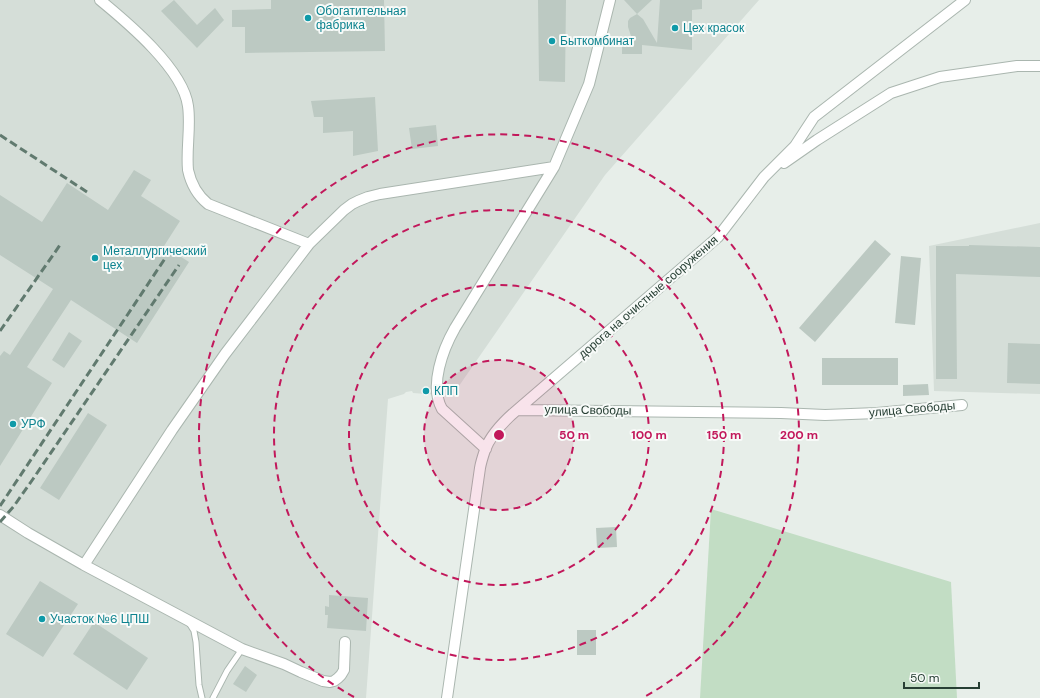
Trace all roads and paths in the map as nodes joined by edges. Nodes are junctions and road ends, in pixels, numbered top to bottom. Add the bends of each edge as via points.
1 (100, 0) edge
2 (610, 0) edge
3 (965, 0) edge
4 (1040, 66) edge
5 (554, 167) junction
6 (764, 177) junction
7 (310, 244) junction
8 (962, 405) dead end
9 (516, 410) junction
10 (486, 449) junction
11 (0, 515) edge
12 (84, 565) junction
13 (187, 621) junction
14 (345, 642) dead end
15 (242, 650) junction
16 (202, 698) edge
17 (213, 698) edge
18 (447, 698) edge

1 - 7 street via 170,67 182,88 188,106 188,170 198,194 208,204
2 - 5 street via 589,84
3 - 6 street, дорога на очистные сооружения via 814,117 795,146
4 - 6 street via 1017,66 940,77 891,93
5 - 7 street via 368,197 344,210
5 - 10 street via 455,328 442,355 438,386 440,405
6 - 9 street, дорога на очистные сооружения via 718,237
7 - 12 street via 225,354
8 - 9 street, улица Свободы via 825,415
9 - 10 street via 498,429
10 - 18 street via 480,468
11 - 12 street
12 - 13 street
13 - 15 street
13 - 16 lane via 194,631
14 - 15 street via 344,670 338,678 330,682
15 - 17 lane

